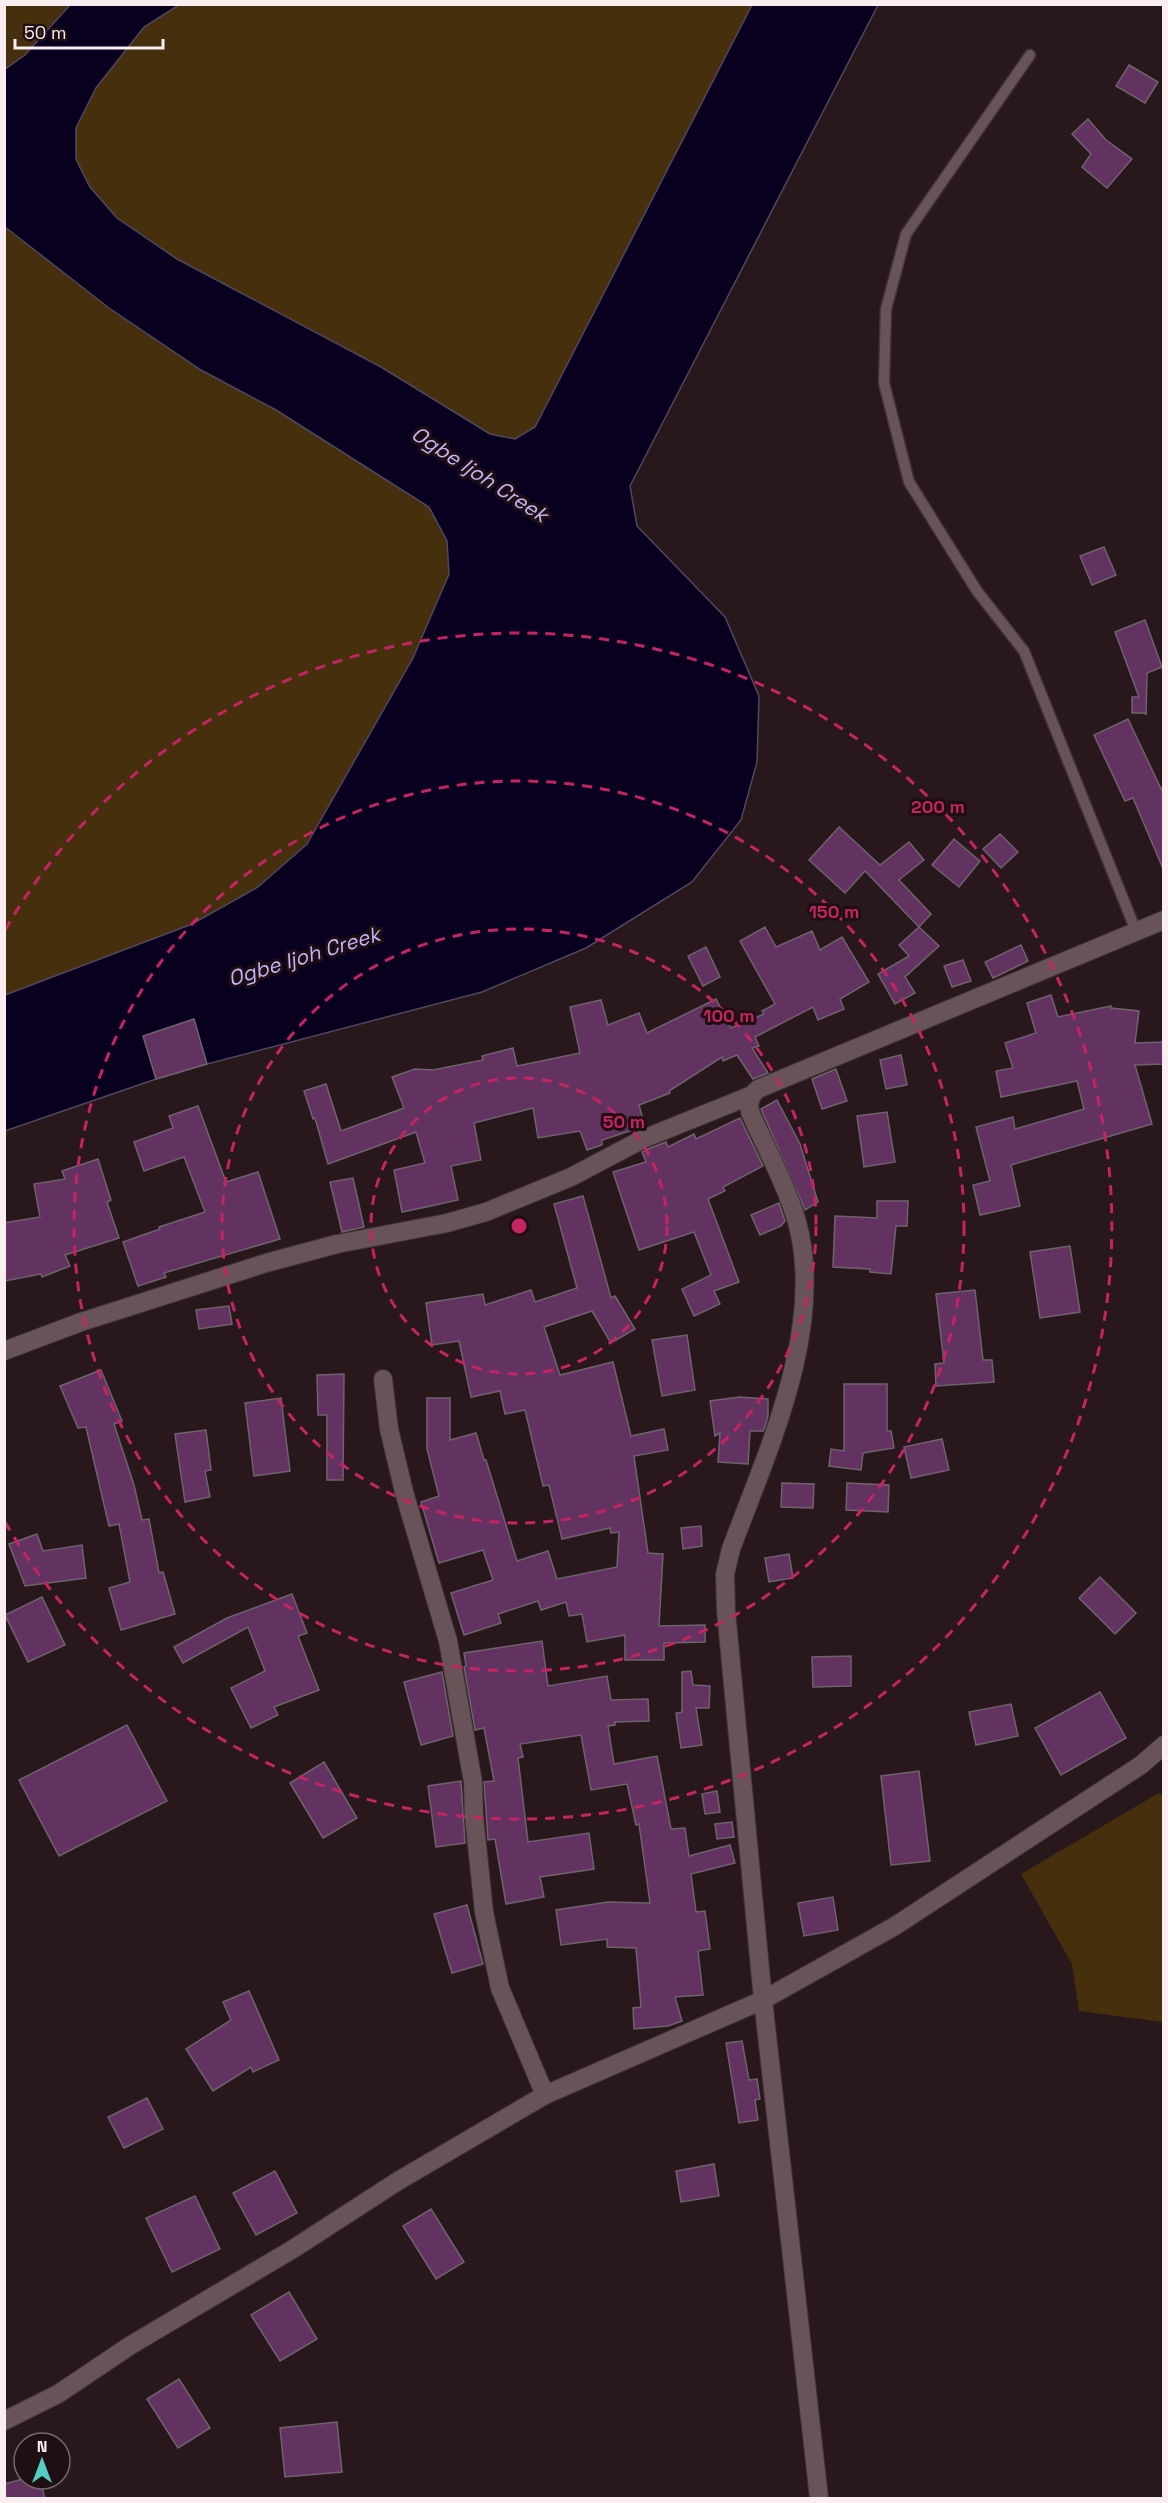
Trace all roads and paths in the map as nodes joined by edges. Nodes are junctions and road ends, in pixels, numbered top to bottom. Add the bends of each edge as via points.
1 (1030, 55) dead end
2 (1164, 920) edge
3 (1136, 931) junction
4 (752, 1095) junction
5 (4, 1351) edge
6 (382, 1379) dead end
7 (1164, 1745) edge
8 (764, 2000) junction
9 (545, 2095) junction
10 (4, 2421) edge
11 (819, 2499) edge

1 - 3 lane via 906,234 886,309 884,383 909,482 978,591 1024,651
2 - 3 street
3 - 4 street via 758,1089
4 - 5 street via 643,1139 571,1177 486,1212 267,1263
4 - 8 street via 750,1112 797,1222 804,1270 797,1358 725,1574
6 - 9 street via 404,1492 448,1641 473,1782 484,1912 500,1988
7 - 8 street via 1131,1772 895,1926
8 - 9 street
8 - 11 street
9 - 10 street via 398,2181 58,2394

